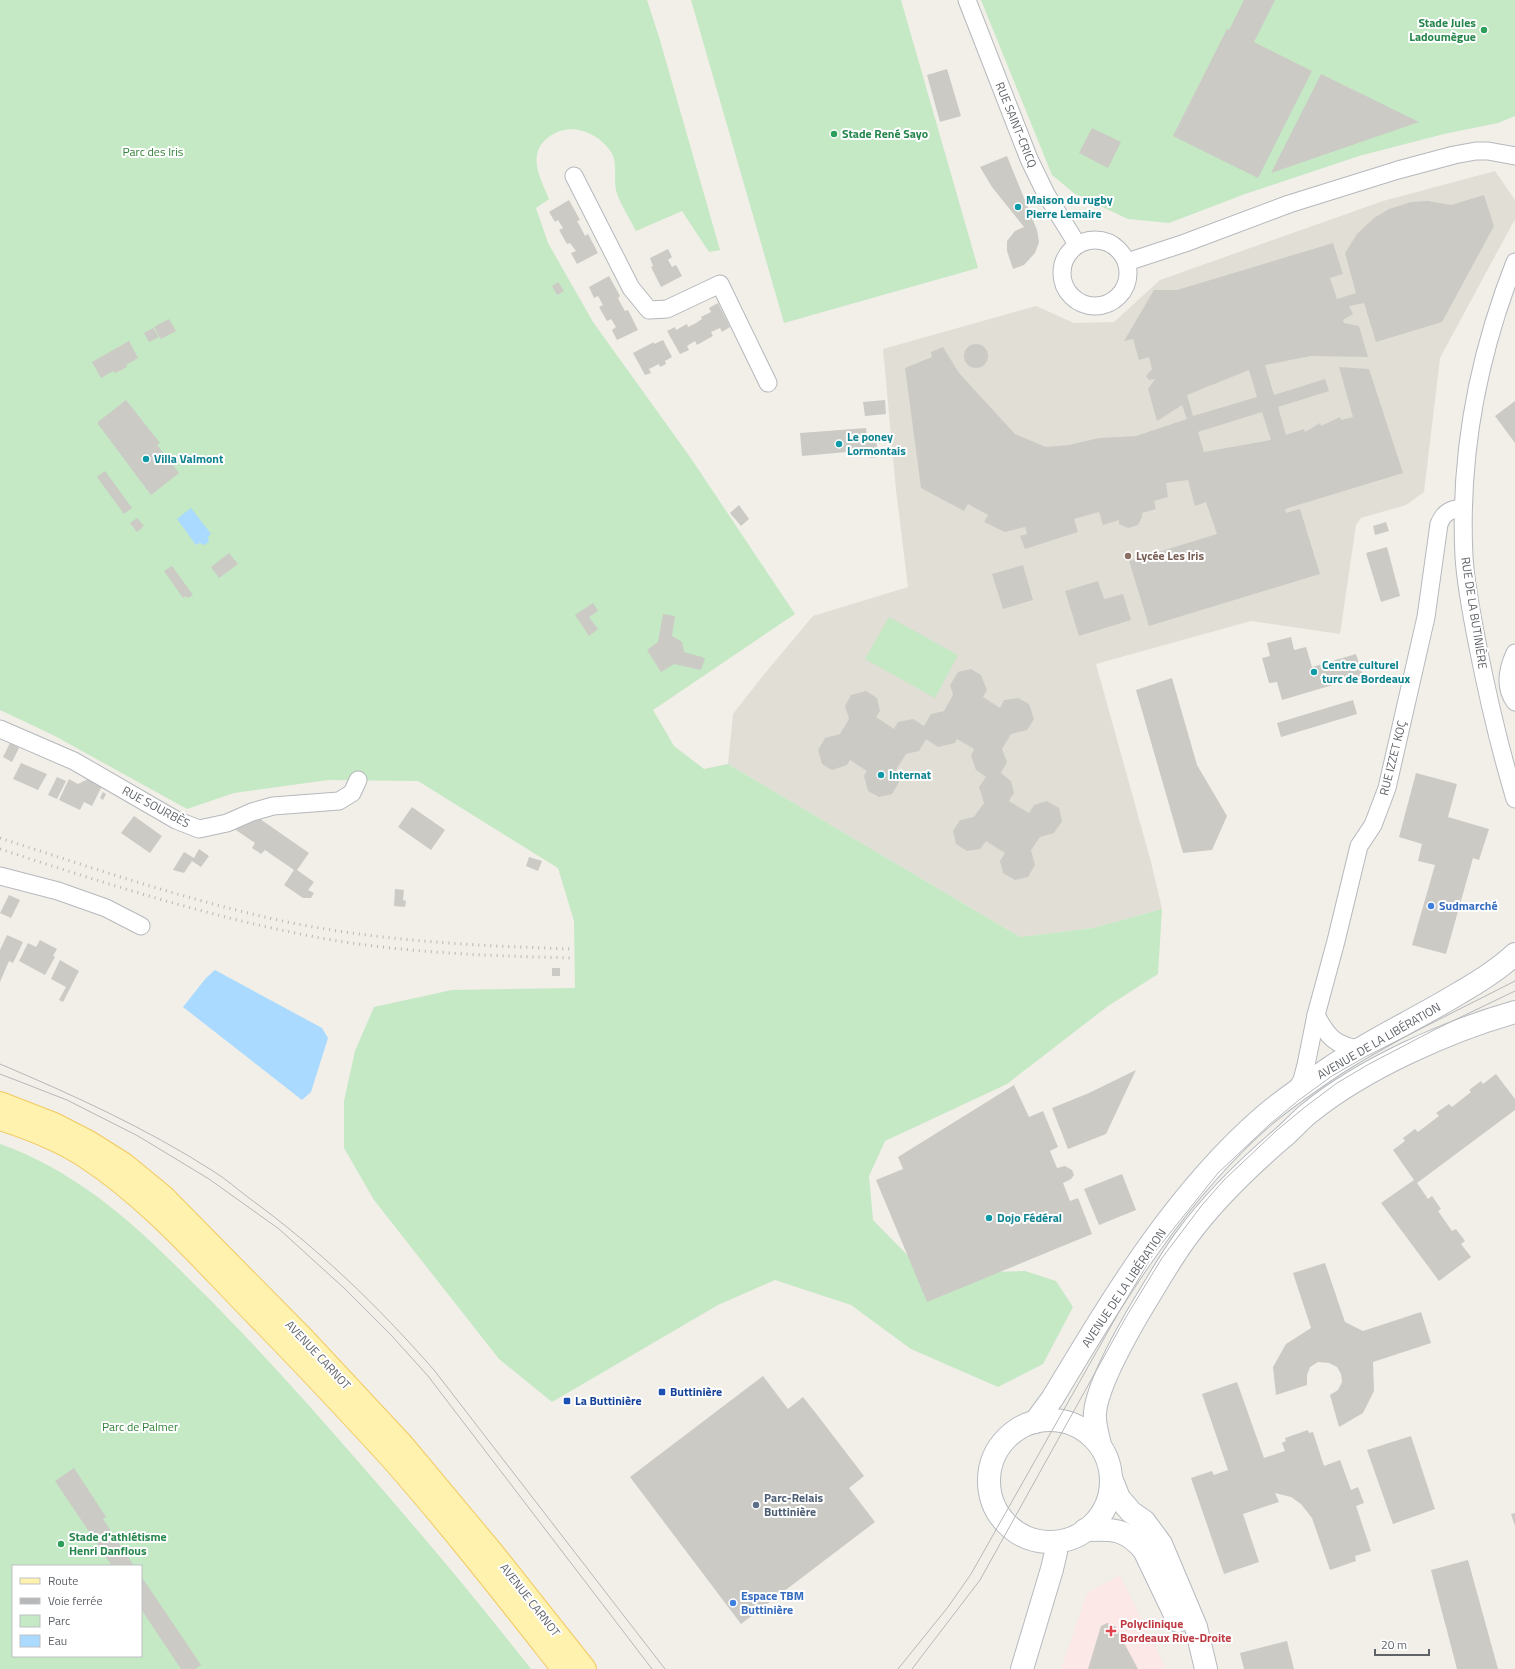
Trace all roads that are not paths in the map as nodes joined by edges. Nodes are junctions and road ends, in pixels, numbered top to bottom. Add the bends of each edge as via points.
1 (967, 0) edge
2 (1515, 156) edge
3 (574, 176) dead end
4 (1077, 244) junction
5 (1127, 262) junction
6 (1515, 262) edge
7 (768, 383) dead end
8 (1463, 508) junction
9 (1515, 653) edge
10 (1515, 702) edge
11 (0, 729) edge
12 (358, 780) dead end
13 (1515, 799) edge
14 (0, 876) edge
15 (140, 926) dead end
16 (1515, 954) edge
17 (1515, 1012) edge
18 (1316, 1015) junction
19 (1360, 1049) junction
20 (1295, 1092) junction
21 (0, 1103) edge
22 (0, 1119) edge
23 (1035, 1422) junction
24 (1100, 1445) junction
25 (1112, 1478) junction
26 (1085, 1530) junction
27 (1056, 1542) junction
28 (563, 1669) edge
29 (585, 1669) edge
30 (1022, 1669) edge
31 (1206, 1669) edge

1 - 4 street, RUE SAINT-CRICQ via 1029,159 1046,194
2 - 5 street via 1476,151 1398,170 1289,204
3 - 7 street via 631,288 649,310 667,309 720,284
4 - 5 street via 1086,240 1106,241 1122,253
4 - 5 street via 1067,256 1062,271 1067,290 1081,302 1099,306 1116,299 1127,283
6 - 8 street, RUE DE LA BUTINIÈRE via 1490,333 1477,388 1468,440
8 - 13 street, RUE DE LA BUTINIÈRE via 1464,559 1470,606 1486,688
8 - 18 street, RUE IZZET KOÇ via 1447,512 1439,524 1426,617 1387,788 1373,825 1359,846
9 - 10 street via 1509,667 1508,683
11 - 12 street, RUE SOURBÈS via 74,761 176,820 199,829 227,823 273,806 339,801 352,793
14 - 15 street via 58,890 106,908
16 - 19 street, AVENUE DE LA LIBÉRATION via 1476,983
17 - 24 street, AVENUE DE LA LIBÉRATION via 1441,1038 1342,1090 1310,1113 1230,1185 1169,1262 1134,1322 1096,1406
18 - 19 street via 1331,1039 1339,1044
18 - 20 street, RUE IZZET KOÇ via 1302,1080
19 - 20 street, AVENUE DE LA LIBÉRATION
20 - 23 street, AVENUE DE LA LIBÉRATION via 1235,1144 1188,1194 1147,1248
21 - 29 main road, AVENUE CARNOT via 54,1124 90,1142 124,1164 163,1196 304,1339 402,1444
22 - 28 main road, AVENUE CARNOT via 49,1138 82,1155 114,1177 153,1210 292,1352 392,1460
23 - 24 street via 1057,1421 1071,1424 1088,1433
23 - 27 street via 1021,1427 1001,1444 989,1470 989,1484 997,1510 1009,1525 1020,1534
24 - 25 street via 1108,1460
25 - 26 street via 1109,1498 1100,1516
25 - 31 street via 1119,1498 1131,1512 1144,1521 1161,1544 1196,1627
26 - 27 street via 1076,1536
26 - 31 street via 1112,1530 1128,1534 1144,1550 1184,1632
27 - 30 street via 1052,1569

